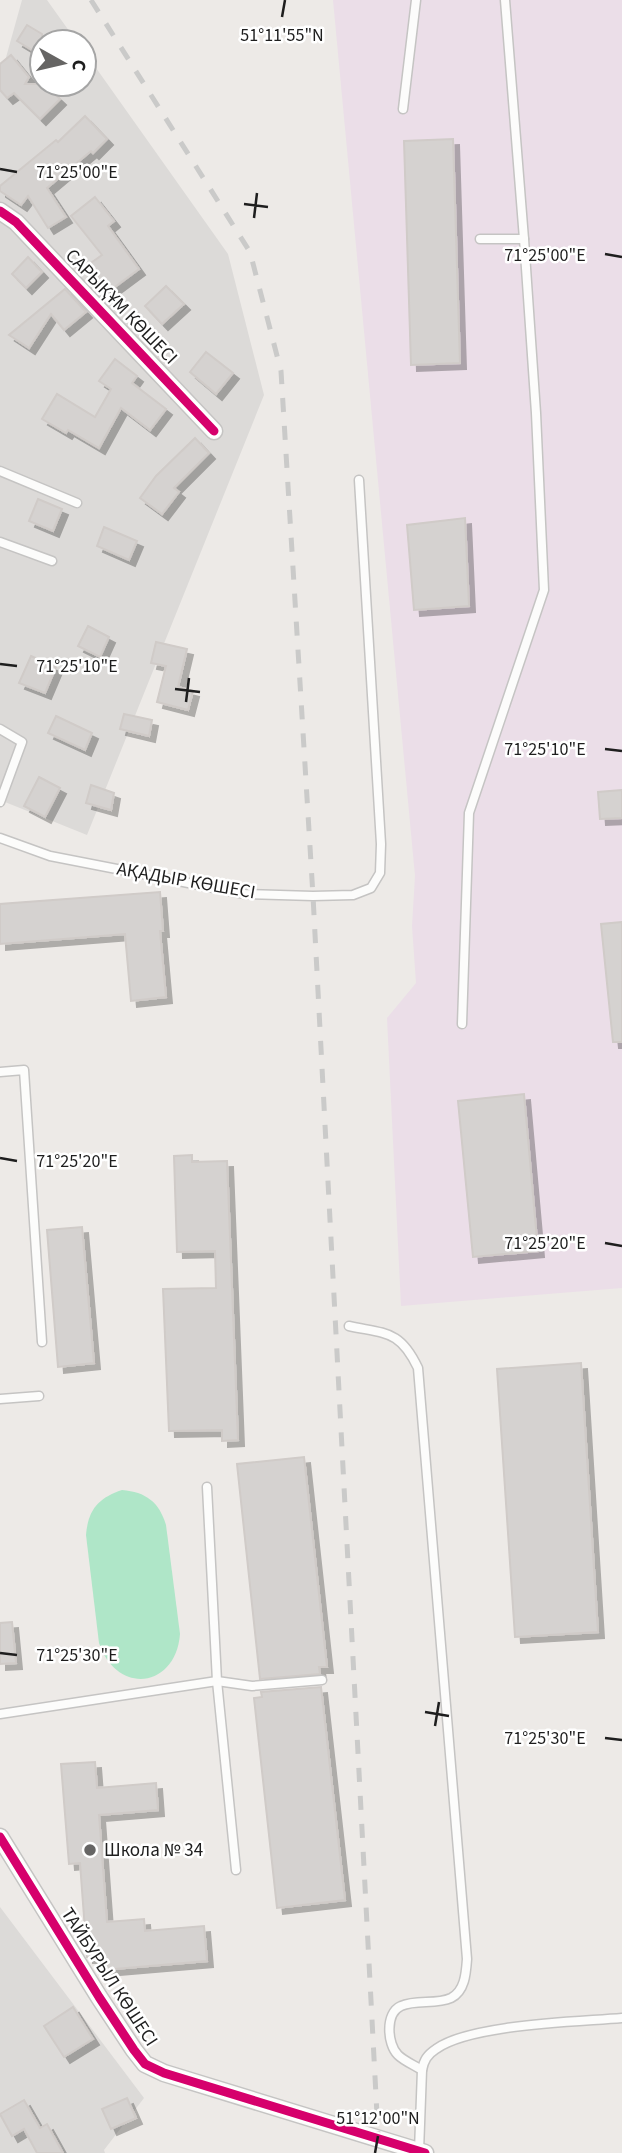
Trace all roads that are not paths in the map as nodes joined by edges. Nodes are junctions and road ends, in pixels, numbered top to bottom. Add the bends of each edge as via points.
1 (416, 0) edge
2 (505, 0) edge
3 (403, 109) dead end
4 (0, 211) edge
5 (480, 239) dead end
6 (524, 239) junction
7 (214, 431) dead end
8 (0, 471) edge
9 (359, 480) dead end
10 (77, 503) dead end
11 (0, 542) edge
12 (52, 561) dead end
13 (0, 729) edge
14 (0, 802) edge
15 (0, 838) edge
16 (462, 1024) dead end
17 (0, 1072) edge
18 (349, 1326) dead end
19 (42, 1342) dead end
20 (39, 1396) dead end
21 (0, 1399) edge
22 (207, 1487) dead end
23 (322, 1680) dead end
24 (217, 1681) junction
25 (0, 1714) edge
26 (0, 1837) edge
27 (236, 1870) dead end
28 (622, 2018) edge
29 (422, 2070) junction
30 (422, 2152) edge

1 - 3 lane
2 - 6 lane
4 - 7 street, САРЫҚҰМ КӨШЕСІ via 16,222
5 - 6 lane
6 - 16 lane via 544,590 469,813
8 - 10 lane
9 - 15 lane, АҚАДЫР КӨШЕСІ via 381,844 380,873 371,888 353,895 313,897 231,892 50,856
11 - 12 lane
13 - 14 lane via 22,743
17 - 19 lane via 24,1070
18 - 29 lane via 396,1337 418,1368 467,1959 462,1987 450,1999 402,2006 390,2019 397,2054
20 - 21 lane
22 - 24 lane
23 - 24 lane via 252,1686
24 - 25 lane
24 - 27 lane
26 - 30 street, ТАЙБУРЫЛ КӨШЕСІ via 145,2064
28 - 29 lane via 467,2036 438,2047 425,2058
29 - 30 lane

